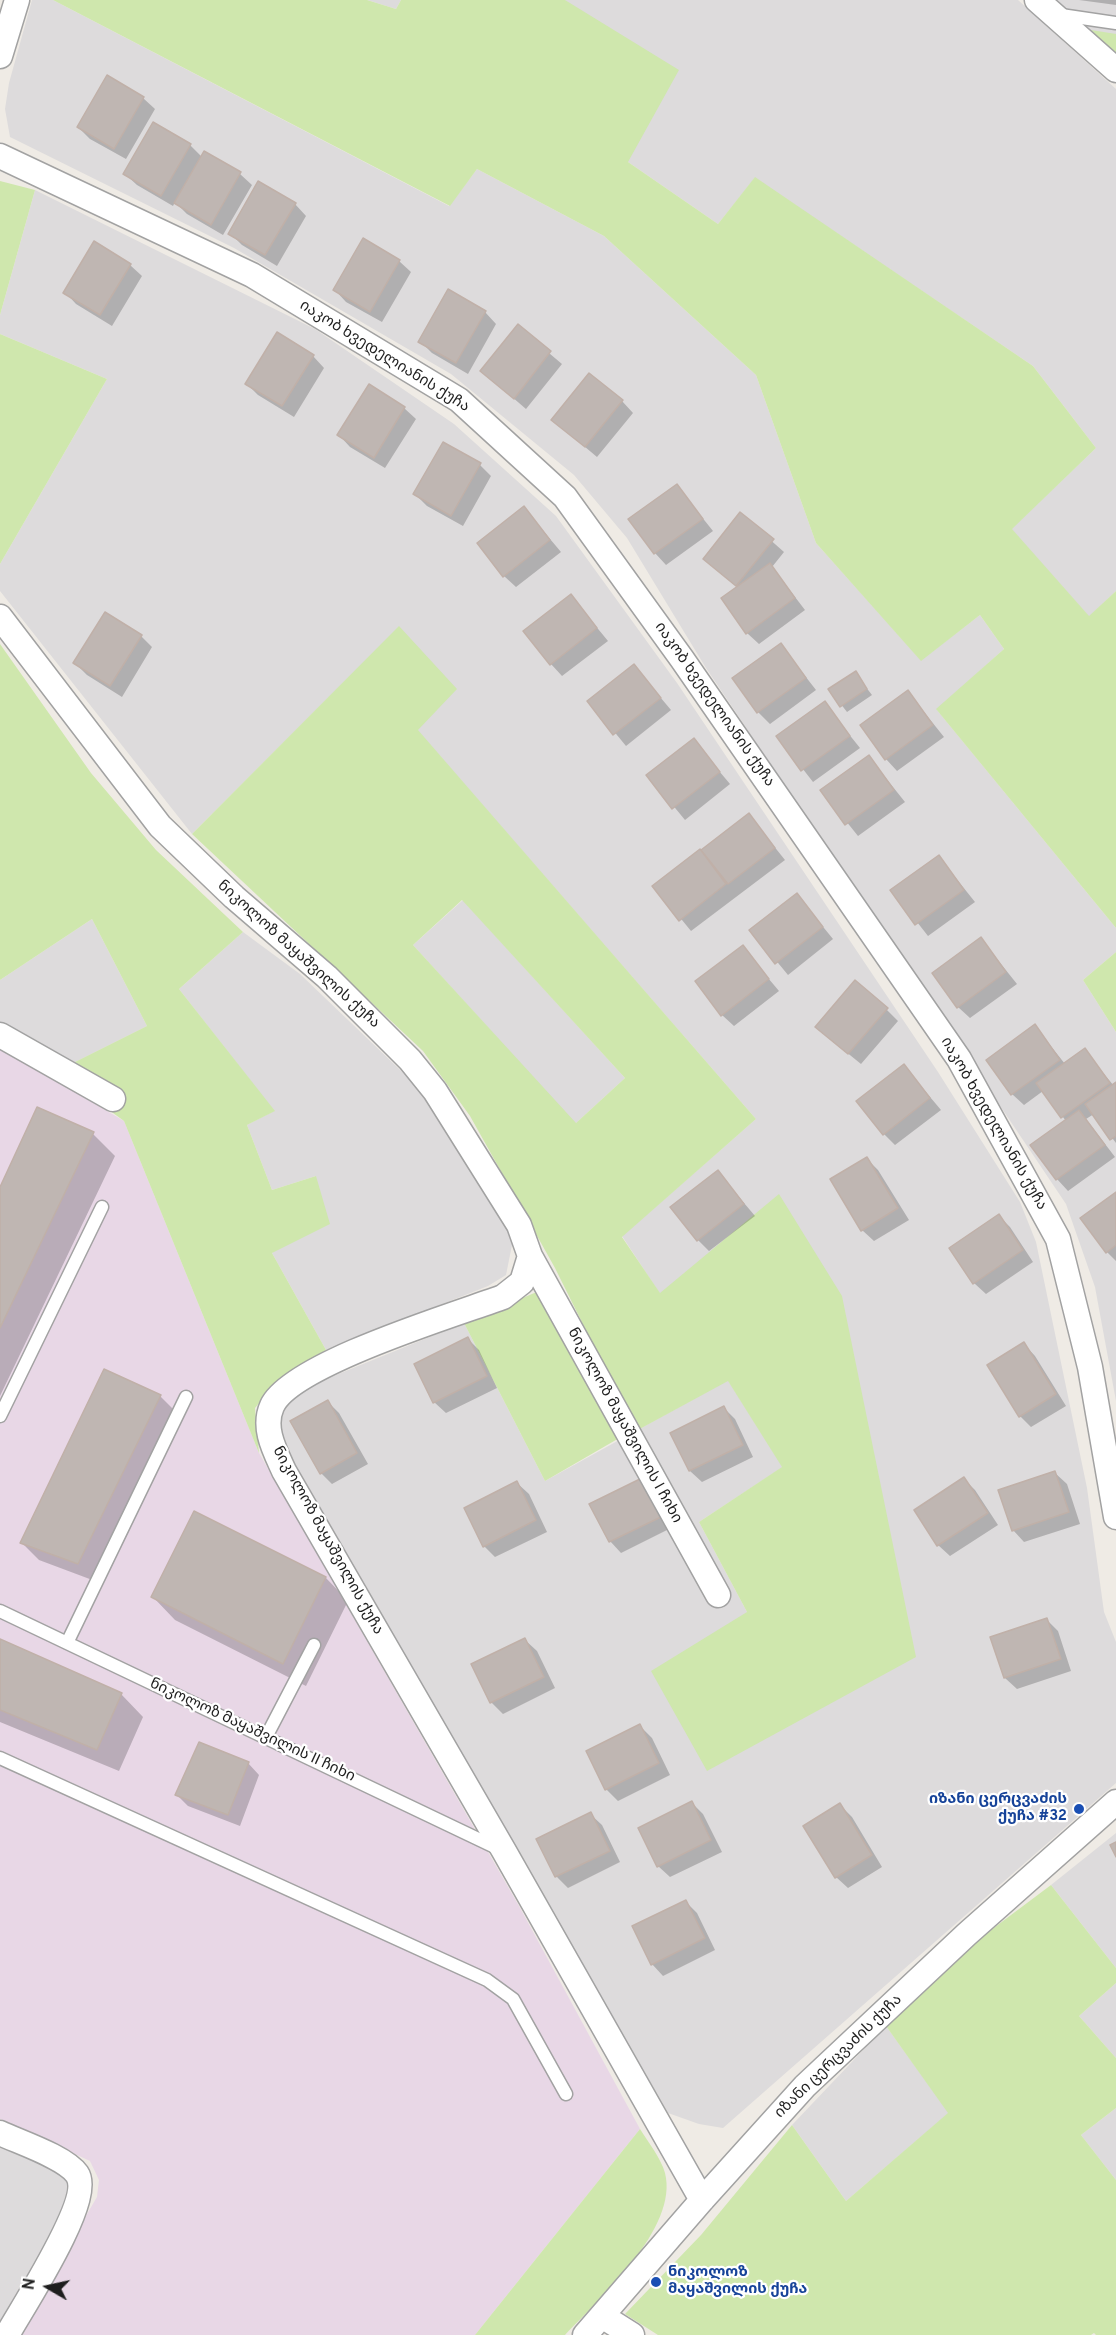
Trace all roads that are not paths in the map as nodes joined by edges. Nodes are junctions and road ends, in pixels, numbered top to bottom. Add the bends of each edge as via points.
1 (17, 0) edge
2 (1045, 7) edge
3 (1116, 23) edge
4 (0, 56) edge
5 (1116, 70) edge
6 (0, 156) edge
7 (0, 617) edge
8 (0, 1035) edge
9 (112, 1099) dead end
10 (102, 1207) dead end
11 (530, 1256) junction
12 (186, 1397) dead end
13 (0, 1416) edge
14 (1116, 1517) edge
15 (718, 1595) dead end
16 (0, 1611) edge
17 (67, 1643) junction
18 (314, 1645) dead end
19 (266, 1737) junction
20 (0, 1758) edge
21 (1116, 1802) edge
22 (504, 1851) junction
23 (566, 2094) dead end
24 (0, 2133) edge
25 (702, 2200) junction
26 (602, 2316) junction
27 (7, 2335) edge
28 (585, 2335) edge
29 (632, 2335) edge

1 - 4 street
2 - 3 lane
2 - 5 street
6 - 14 street, იაკობ ხვედელიანის ქუჩა via 261,281 459,400 565,497 959,1059 1058,1239 1090,1366
7 - 11 street, ნიკოლოზ მაყაშვილის ქუჩა via 160,826 234,897 327,977 410,1060 435,1091 519,1225
8 - 9 street
10 - 13 lane
11 - 15 street, ნიკოლოზ მაყაშვილის I ჩიხი
11 - 22 street, ნიკოლოზ მაყაშვილის ქუჩა via 522,1282 503,1297 349,1354 291,1385 272,1405 268,1434 284,1471
12 - 17 lane
16 - 17 lane, ნიკოლოზ მაყაშვილის II ჩიხი
17 - 19 lane, ნიკოლოზ მაყაშვილის II ჩიხი
18 - 19 lane
19 - 22 lane, ნიკოლოზ მაყაშვილის II ჩიხი
20 - 23 lane via 487,1980 513,1999
21 - 25 street, იზანი ცერცვაძის ქუჩა via 813,2078
22 - 25 street, ნიკოლოზ მაყაშვილის ქუჩა
24 - 27 street via 67,2164 80,2183 72,2221
25 - 26 street, იზანი ცერცვაძის ქუჩა
26 - 28 street, იზანი ცერცვაძის ქუჩა
26 - 29 street

